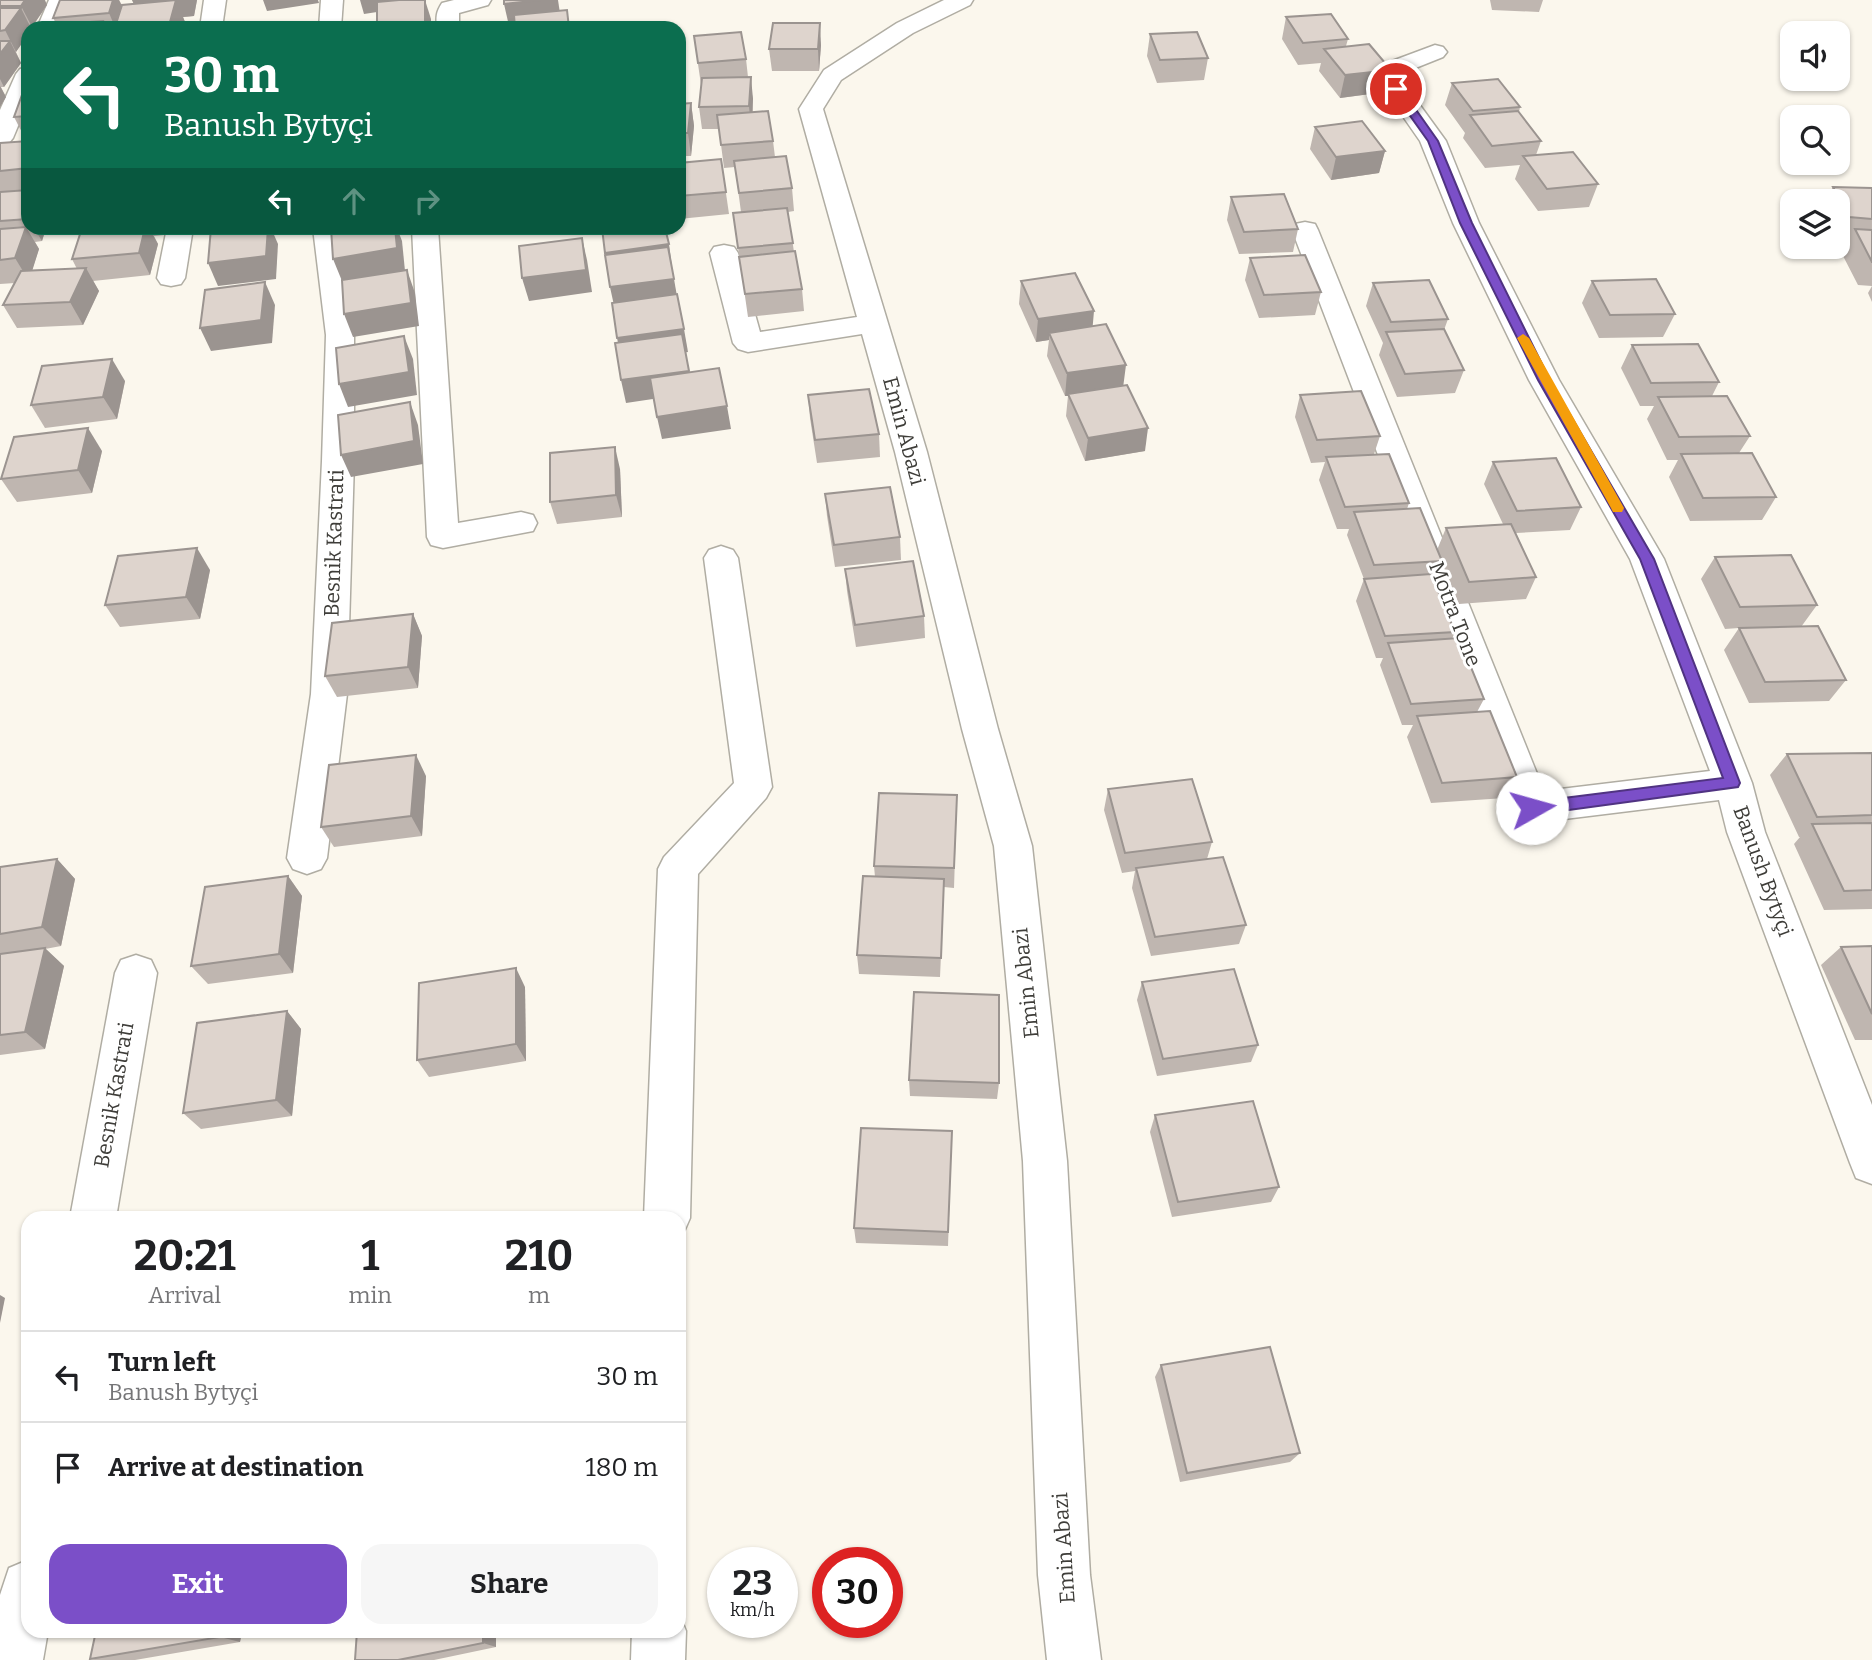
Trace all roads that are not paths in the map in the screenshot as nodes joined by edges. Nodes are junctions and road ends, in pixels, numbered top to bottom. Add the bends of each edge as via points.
1 (60, 0) edge
2 (215, 0) edge
3 (332, 0) edge
4 (480, 0) edge
5 (962, 0) edge
6 (51, 21) edge
7 (212, 21) edge
8 (324, 21) edge
9 (448, 21) edge
10 (1435, 52) dead end
11 (21, 90) edge
12 (0, 138) edge
13 (1305, 230) dead end
14 (179, 235) edge
15 (327, 235) edge
16 (425, 235) edge
17 (724, 253) dead end
18 (172, 278) dead end
19 (873, 323) junction
20 (521, 523) dead end
21 (721, 558) dead end
22 (1733, 783) junction
23 (307, 858) dead end
24 (136, 973) dead end
25 (1872, 1163) edge
26 (94, 1211) edge
27 (667, 1211) edge
28 (21, 1630) edge
29 (659, 1638) edge
30 (16, 1660) edge
31 (658, 1660) edge
32 (1074, 1660) edge

1 - 6 street
2 - 7 street
3 - 8 street
4 - 9 street via 450,8
5 - 19 street, Emin Abazi via 905,28 832,75 811,109
10 - 22 street, Banush Bytyçi via 1384,72 1433,141 1466,223 1544,380 1647,559
11 - 12 street
13 - 22 street, Motra Tone via 1532,808
14 - 18 street
15 - 23 street, Besnik Kastrati via 340,335 338,461 329,694
16 - 20 street via 443,537
17 - 19 street via 748,343
19 - 32 street, Emin Abazi via 1013,846 1045,1161 1064,1575
21 - 27 street via 753,787 678,869
22 - 25 street, Banush Bytyçi via 1746,832
24 - 26 street, Besnik Kastrati
28 - 30 street
29 - 31 street

